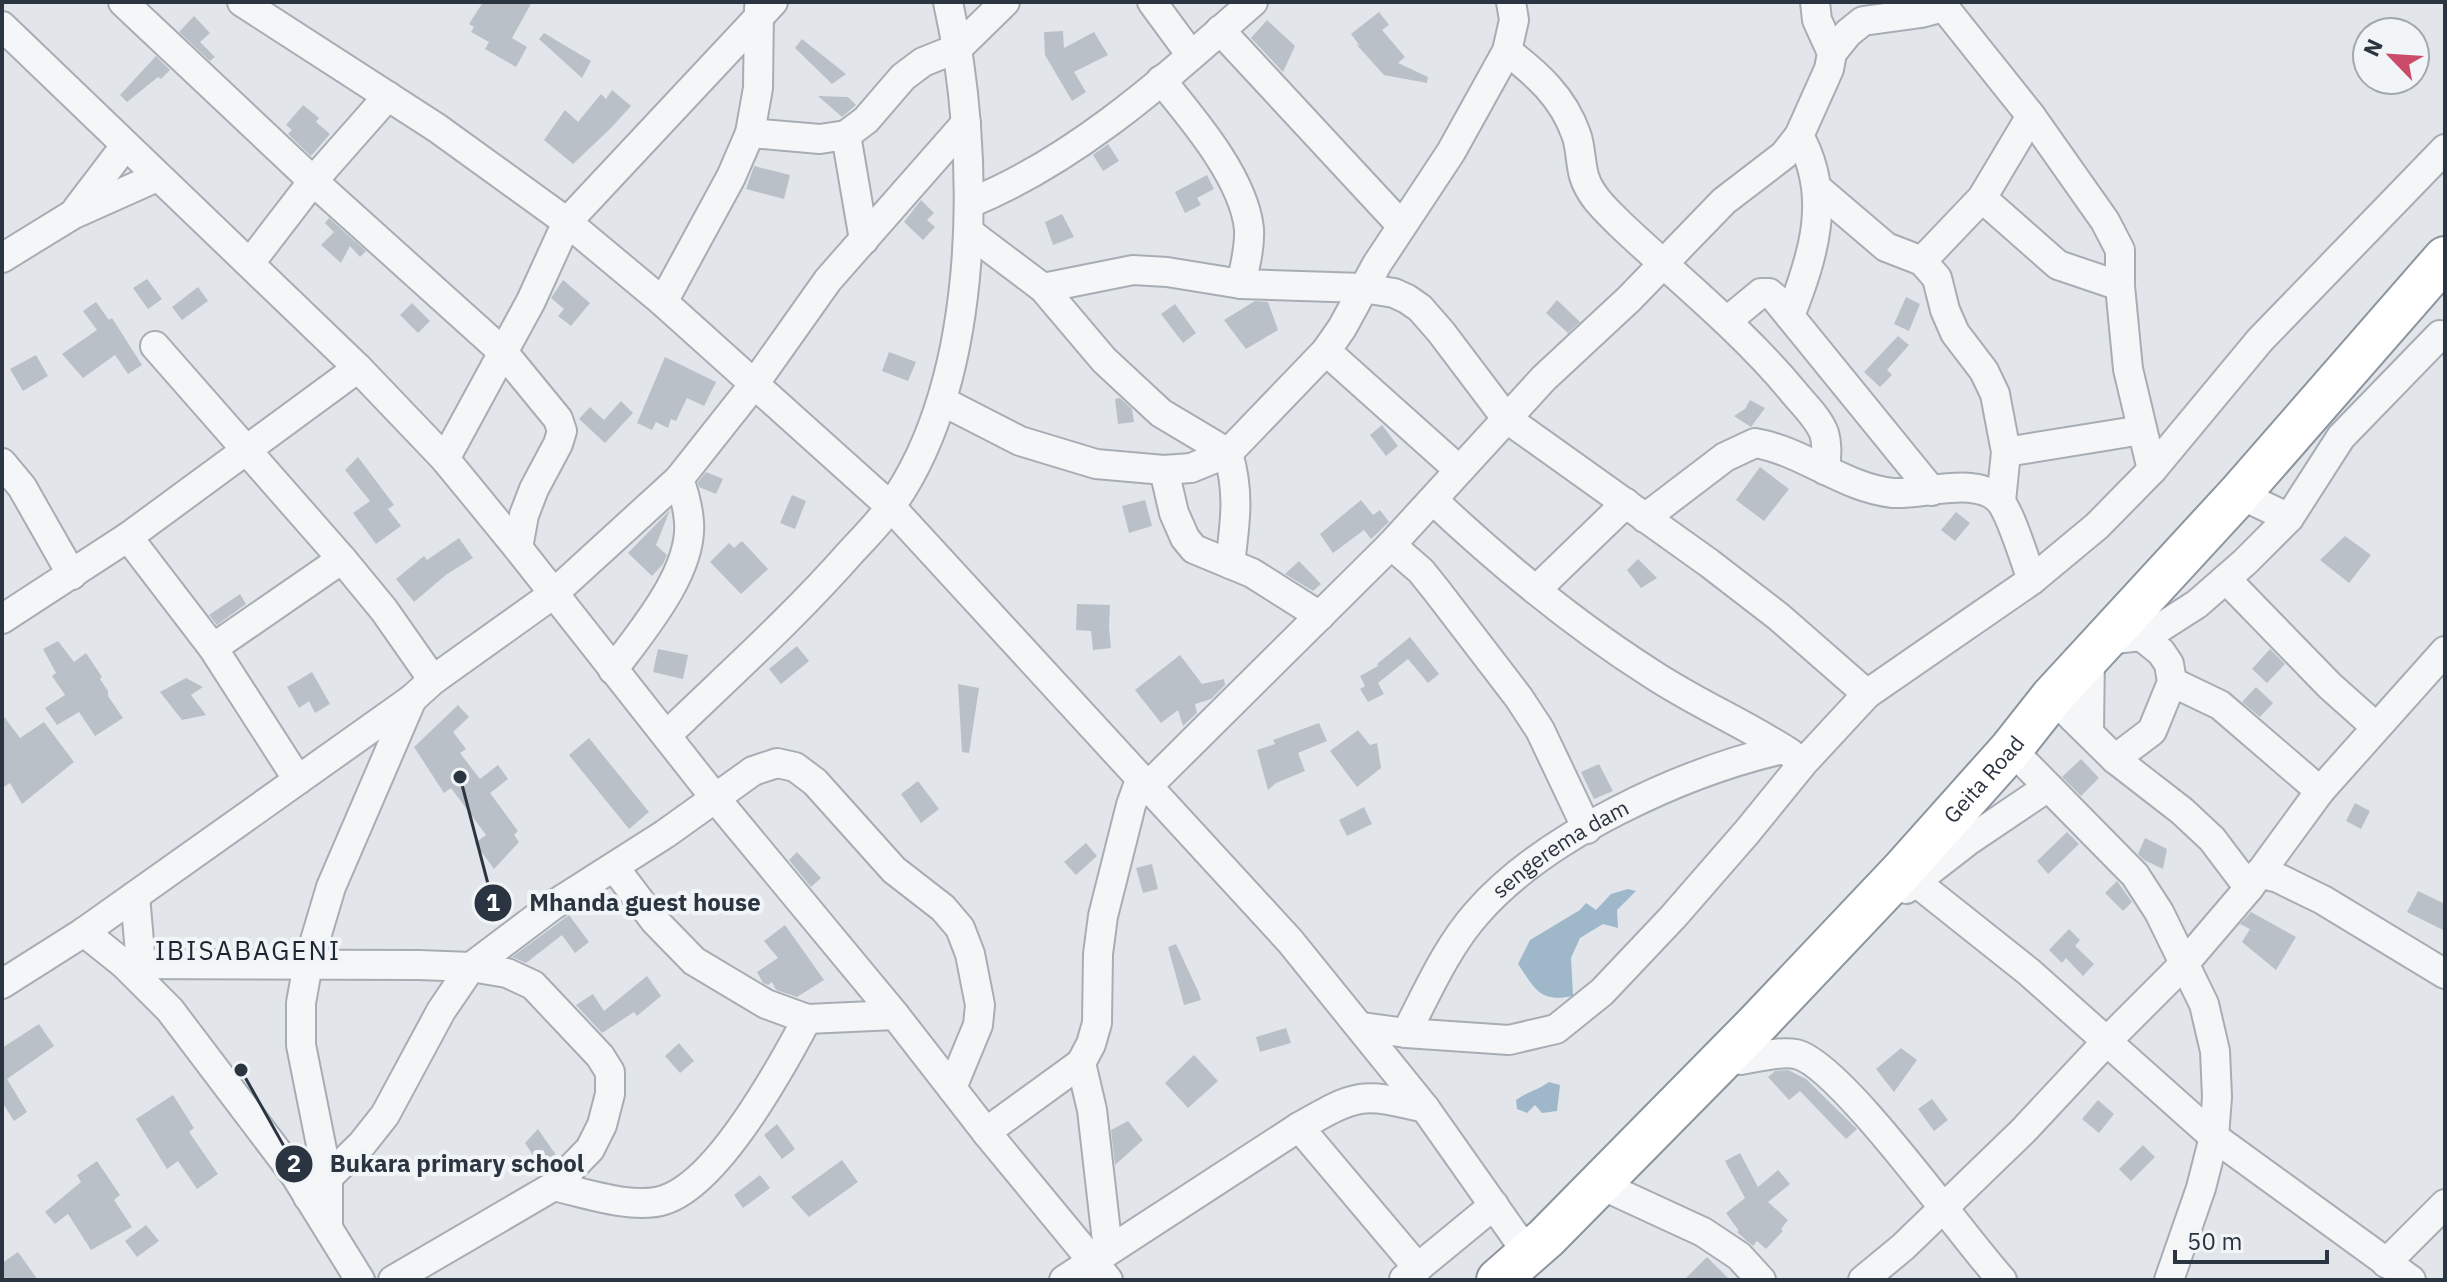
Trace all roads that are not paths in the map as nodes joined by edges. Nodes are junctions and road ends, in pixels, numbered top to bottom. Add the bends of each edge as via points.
1 (123, 2) edge
2 (242, 2) edge
3 (948, 2) edge
4 (1005, 2) edge
5 (1152, 2) edge
6 (1253, 2) edge
7 (1511, 2) edge
8 (1815, 2) edge
9 (1944, 4) edge
10 (764, 7) edge
11 (2, 26) edge
12 (1220, 30) junction
13 (958, 48) junction
14 (1507, 51) junction
15 (1832, 53) junction
16 (1191, 55) junction
17 (1161, 80) junction
18 (388, 96) junction
19 (2031, 116) junction
20 (966, 123) junction
21 (750, 133) junction
22 (846, 135) junction
23 (1799, 136) junction
24 (125, 146) junction
25 (2445, 149) edge
26 (157, 177) junction
27 (313, 181) junction
28 (1818, 189) junction
29 (1982, 198) junction
30 (970, 203) junction
31 (72, 215) junction
32 (567, 222) junction
33 (1401, 225) junction
34 (970, 233) junction
35 (864, 240) junction
36 (2, 258) edge
37 (2445, 258) edge
38 (1922, 261) junction
39 (1664, 262) junction
40 (250, 263) junction
41 (1241, 284) junction
42 (2120, 286) junction
43 (1043, 288) junction
44 (1363, 288) junction
45 (663, 302) junction
46 (1790, 316) junction
47 (1727, 321) junction
48 (2443, 334) edge
49 (155, 346) dead end
50 (1326, 351) junction
51 (504, 353) junction
52 (2359, 359) junction
53 (358, 368) junction
54 (755, 383) junction
55 (942, 401) junction
56 (1506, 418) junction
57 (2142, 430) junction
58 (246, 449) junction
59 (2006, 452) junction
60 (1228, 453) junction
61 (445, 459) junction
62 (2, 463) edge
63 (1164, 470) junction
64 (1459, 470) junction
65 (1825, 470) junction
66 (2152, 470) junction
67 (679, 479) junction
68 (1932, 491) junction
69 (2239, 494) junction
70 (1433, 500) junction
71 (2001, 501) junction
72 (891, 507) junction
73 (1636, 511) junction
74 (2289, 518) junction
75 (128, 537) junction
76 (1391, 545) junction
77 (518, 548) junction
78 (342, 559) junction
79 (1230, 564) junction
80 (72, 575) junction
81 (2226, 579) junction
82 (2032, 580) junction
83 (1536, 590) junction
84 (552, 595) junction
85 (1307, 618) junction
86 (2, 619) edge
87 (2112, 644) junction
88 (213, 648) junction
89 (2445, 651) edge
90 (613, 670) junction
91 (2172, 682) junction
92 (422, 690) junction
93 (1867, 694) junction
94 (2052, 697) junction
95 (2376, 727) junction
96 (2089, 731) junction
97 (667, 735) junction
98 (2011, 749) junction
99 (1794, 755) junction
100 (2115, 759) junction
101 (298, 780) junction
102 (1144, 784) junction
103 (2048, 787) junction
104 (2320, 791) junction
105 (716, 799) junction
106 (1587, 829) junction
107 (614, 867) junction
108 (1908, 876) junction
109 (2254, 881) junction
110 (135, 896) junction
111 (84, 932) junction
112 (132, 964) junction
113 (308, 964) junction
114 (2184, 964) junction
115 (471, 967) junction
116 (2445, 974) edge
117 (2, 984) edge
118 (895, 1015) junction
119 (807, 1019) junction
120 (1362, 1027) junction
121 (1406, 1033) junction
122 (2108, 1040) junction
123 (1741, 1060) junction
124 (1081, 1063) junction
125 (952, 1088) junction
126 (1425, 1108) junction
127 (1299, 1127) junction
128 (986, 1132) junction
129 (2214, 1137) junction
130 (554, 1186) junction
131 (1605, 1187) junction
132 (318, 1188) junction
133 (2445, 1204) edge
134 (1494, 1205) junction
135 (1943, 1207) junction
136 (2386, 1263) junction
137 (1103, 1264) edge
138 (1513, 1267) edge
139 (1411, 1274) edge
140 (360, 1280) edge
141 (393, 1280) edge
142 (1064, 1280) edge
143 (1761, 1280) edge
144 (1863, 1280) edge
145 (2002, 1280) edge
146 (2169, 1280) edge
147 (2411, 1280) edge

1 - 27 street
2 - 18 street
3 - 13 street
4 - 13 street
5 - 16 street
6 - 12 street
7 - 14 street via 1514,20
8 - 15 street
9 - 15 street via 1921,13 1863,21
9 - 19 street
10 - 21 street
10 - 32 street
11 - 24 street
12 - 16 street
12 - 33 street
13 - 20 street
13 - 22 street via 903,77
14 - 33 street via 1451,152
14 - 39 street via 1551,89 1567,114 1591,192
15 - 23 street
16 - 17 street
17 - 30 street via 1058,159
17 - 41 street via 1195,122 1242,201 1249,250
18 - 27 street
18 - 32 street
19 - 29 street
19 - 42 street via 2105,221 2120,250
20 - 30 street
20 - 35 street
21 - 22 street via 820,139
21 - 45 street
22 - 35 street
23 - 28 street
23 - 39 street
24 - 26 street
24 - 31 street
25 - 66 street via 2260,340
26 - 31 street
26 - 40 street
27 - 40 street
27 - 51 street
28 - 38 street via 1886,247
28 - 46 street via 1813,253
29 - 38 street
29 - 42 street via 2058,265
30 - 34 street
31 - 36 street
32 - 45 street
32 - 51 street
33 - 44 street
34 - 43 street
34 - 55 street
35 - 54 street via 828,280
37 - 52 highway, Geita Road
38 - 59 street via 1937,278 1955,333 1995,394
39 - 47 street
39 - 56 street
40 - 53 street
41 - 43 street via 1133,270
41 - 44 street
42 - 57 street via 2128,369
43 - 60 street via 1129,385 1161,413
44 - 50 street
44 - 56 street via 1394,293 1420,308
45 - 54 street
46 - 47 street via 1769,293 1761,293
46 - 68 street
47 - 65 street via 1814,417 1825,441
48 - 52 street
48 - 74 street via 2341,437
49 - 58 street
50 - 60 street
50 - 64 street
51 - 61 street
51 - 77 street via 562,431 524,515
52 - 69 highway, Geita Road
53 - 58 street
53 - 61 street
54 - 67 street
54 - 72 street
55 - 63 street via 1055,453 1096,464
55 - 72 street
56 - 64 street
56 - 73 street
57 - 59 street
57 - 66 street
58 - 75 street
58 - 78 street
59 - 71 street
60 - 63 street via 1191,468
60 - 79 street via 1237,500
61 - 77 street
62 - 80 street via 22,487
63 - 79 street via 1185,538 1194,549
64 - 70 street
65 - 68 street via 1893,493
65 - 73 street via 1755,443
66 - 82 street via 2097,526
67 - 84 street
67 - 90 street via 690,525 684,555 650,621
68 - 71 street via 1970,487
69 - 74 street
69 - 87 highway, Geita Road
70 - 76 street
70 - 83 street
71 - 82 street
72 - 97 street via 822,586
72 - 102 street
73 - 83 street
73 - 93 street via 1779,617
74 - 81 street
75 - 80 street
75 - 88 street
76 - 85 street
76 - 106 street via 1421,571 1519,698
77 - 84 street
78 - 88 street
78 - 92 street via 384,610
79 - 85 street via 1252,573
80 - 86 street
81 - 87 street via 2179,617
81 - 95 street
82 - 93 street
83 - 99 street via 1653,675
84 - 90 street
84 - 92 street
85 - 102 street
87 - 91 street via 2161,652
87 - 94 highway, Geita Road
87 - 96 street
88 - 101 street
89 - 95 street
90 - 97 street
91 - 100 street via 2152,731
91 - 104 street via 2220,705
92 - 101 street
92 - 113 street via 331,887
93 - 99 street
94 - 96 street
94 - 98 highway, Geita Road
95 - 104 street
96 - 100 street
97 - 105 street
98 - 103 street
98 - 108 highway, Geita Road
99 - 106 street, sengerema dam via 1746,757 1621,808
99 - 121 street via 1747,832 1602,992 1556,1029 1509,1040
100 - 109 street via 2182,811
101 - 110 street
102 - 120 street
102 - 124 street via 1131,805 1103,916 1097,1023
103 - 108 street
103 - 114 street via 2135,875
104 - 109 street
105 - 107 street
105 - 118 street
105 - 125 street via 753,771 777,763 795,767 815,782 894,870 960,928 980,1005 978,1025
106 - 121 street, sengerema dam via 1516,877 1477,913
107 - 115 street
107 - 119 street via 694,961 766,1004
108 - 122 street
108 - 123 street
108 - 131 highway, Geita Road via 1757,1024
109 - 114 street
109 - 116 street via 2278,878 2312,894
110 - 111 street
110 - 112 street
111 - 112 street
111 - 117 street
112 - 113 street
112 - 132 street
113 - 115 street
113 - 132 street via 301,1045
114 - 122 street
114 - 129 street via 2204,1004 2215,1051
115 - 130 street via 507,973 533,985 610,1072 602,1125 590,1149
115 - 132 street via 385,1115
118 - 119 street
118 - 125 street
119 - 130 street via 728,1147 682,1190 645,1203
120 - 121 street
120 - 126 street
122 - 129 street
122 - 135 street
123 - 131 street
123 - 135 street via 1798,1054 1824,1070
124 - 128 street
124 - 137 street via 1092,1110
125 - 128 street
126 - 127 street via 1358,1097
126 - 134 street
127 - 137 street
127 - 139 street
128 - 137 street
129 - 136 street
129 - 146 street
130 - 141 street
131 - 138 highway, Geita Road
131 - 143 street via 1703,1232 1739,1256
132 - 140 street via 328,1227
133 - 136 street
134 - 138 street
134 - 139 street
135 - 144 street
135 - 145 street
136 - 147 street
137 - 142 street

